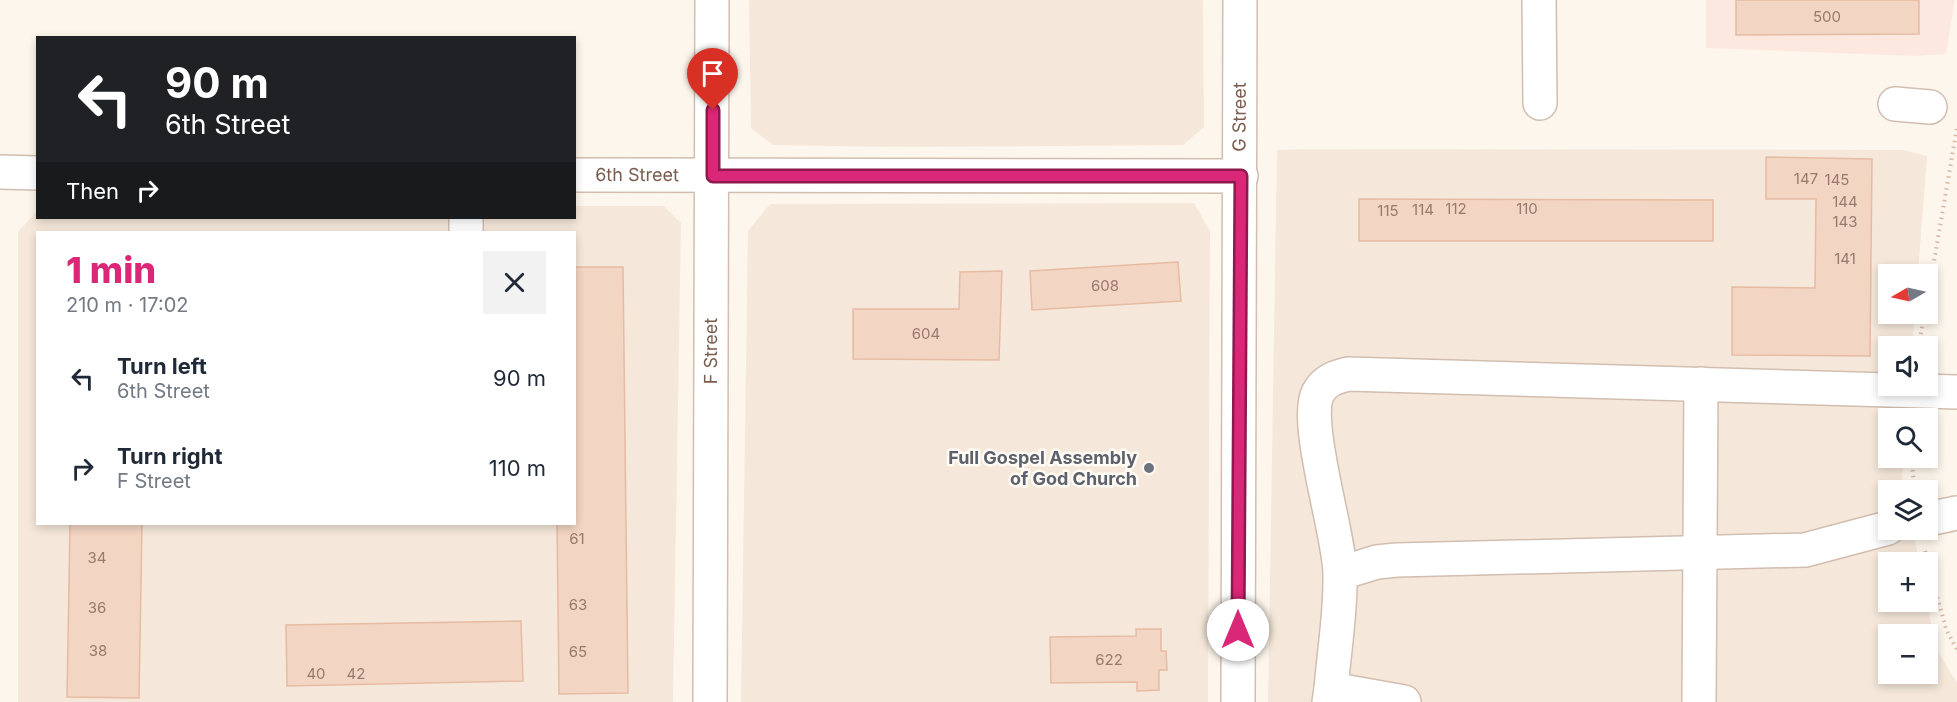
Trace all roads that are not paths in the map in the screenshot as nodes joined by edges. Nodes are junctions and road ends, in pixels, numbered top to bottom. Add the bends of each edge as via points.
1 (712, 0) edge
2 (1240, 0) edge
3 (1539, 0) edge
4 (1540, 103) dead end
5 (1895, 105) dead end
6 (1930, 107) dead end
7 (0, 172) edge
8 (36, 172) edge
9 (576, 175) edge
10 (713, 176) junction
11 (1241, 176) junction
12 (1701, 384) junction
13 (1957, 392) edge
14 (1957, 513) edge
15 (1938, 524) edge
16 (1878, 531) edge
17 (1698, 553) junction
18 (1341, 573) junction
19 (1330, 695) edge
20 (711, 702) edge
21 (1238, 702) edge
22 (1404, 702) edge
23 (1699, 702) edge

1 - 10 street, F Street
2 - 11 street, G Street
3 - 4 street
5 - 6 street
7 - 8 street
9 - 10 street, 6th Street
10 - 11 street, 6th Street
10 - 20 street, F Street
11 - 21 street, G Street
12 - 13 street
12 - 17 street
12 - 18 street via 1348,374 1332,378 1318,393 1316,420
14 - 15 street
16 - 17 street via 1805,550
17 - 18 street via 1397,560
17 - 23 street
18 - 19 street
19 - 22 street

